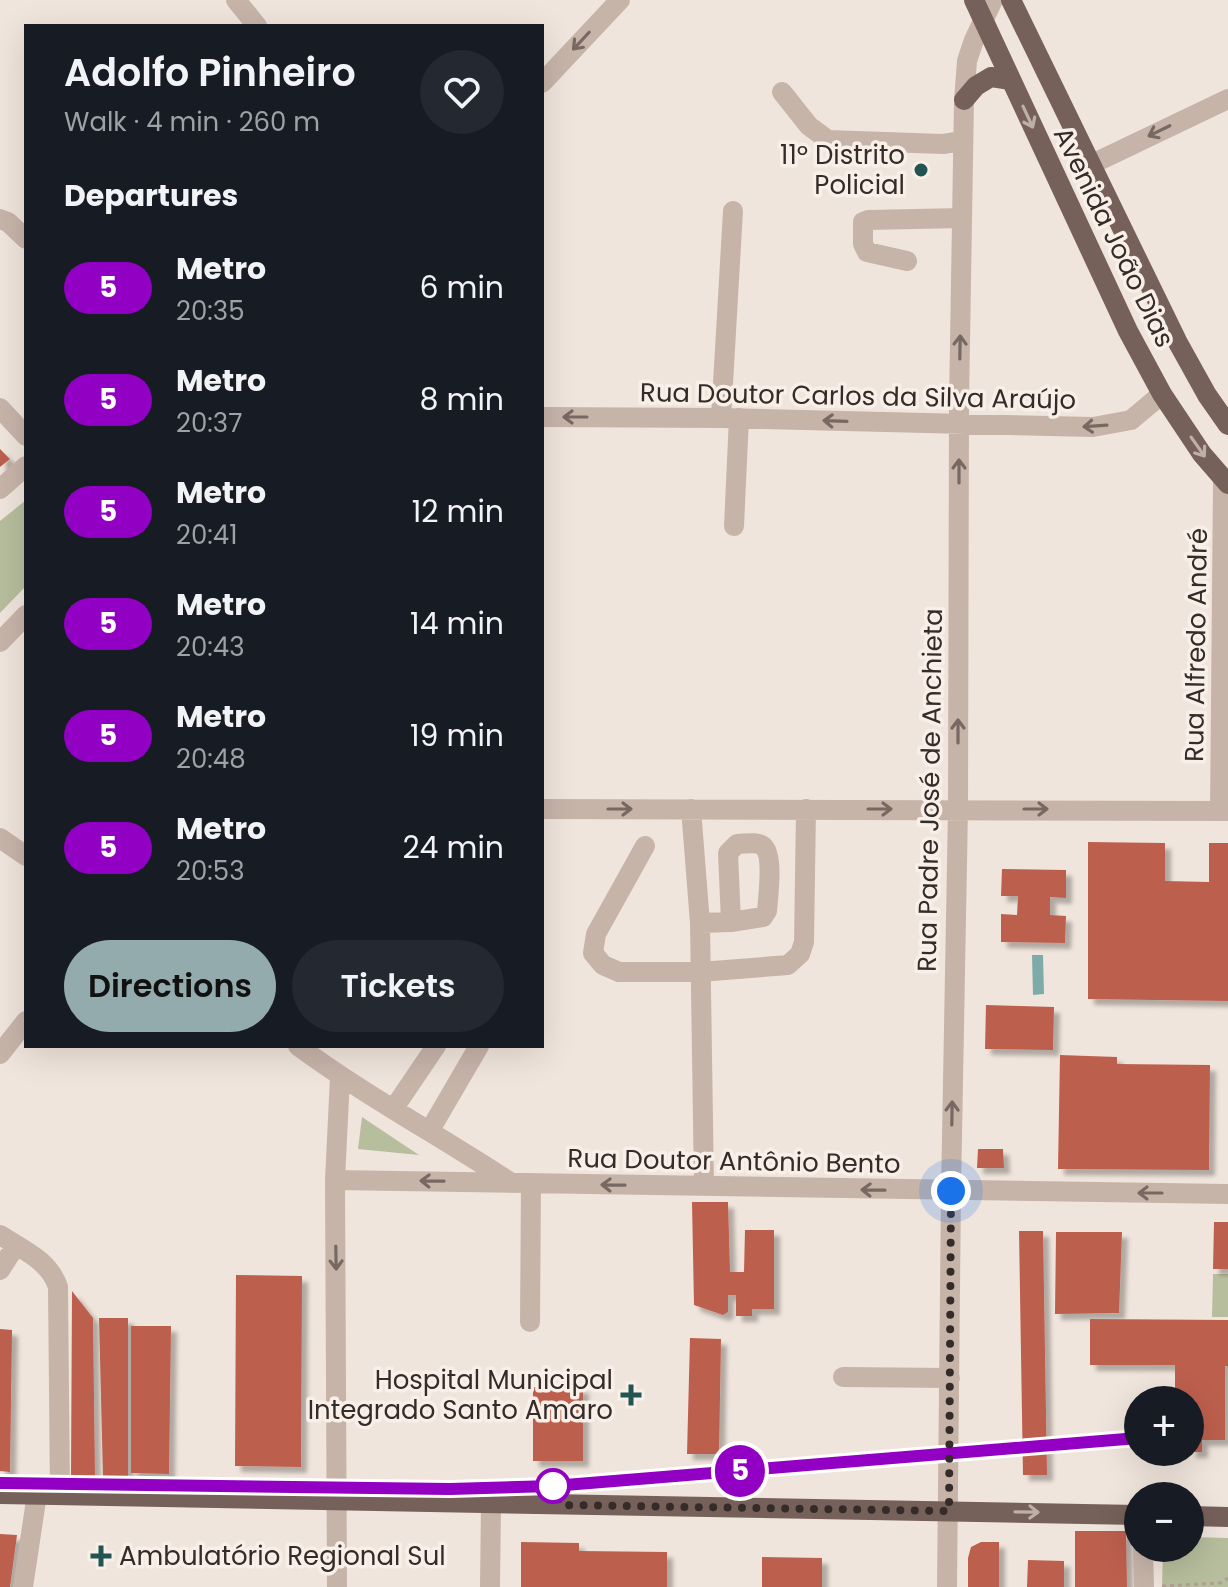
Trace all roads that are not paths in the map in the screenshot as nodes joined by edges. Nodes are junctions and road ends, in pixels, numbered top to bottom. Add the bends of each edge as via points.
1 (620, 0) edge
2 (974, 0) edge
3 (993, 0) edge
4 (1011, 0) edge
5 (983, 21) junction
6 (1011, 80) junction
7 (544, 81) edge
8 (782, 92) dead end
9 (1228, 99) edge
10 (964, 100) junction
11 (963, 141) junction
12 (1090, 165) junction
13 (733, 211) dead end
14 (962, 218) junction
15 (0, 219) edge
16 (24, 237) edge
17 (907, 261) dead end
18 (1162, 394) junction
19 (0, 408) edge
20 (1224, 413) edge
21 (544, 417) edge
22 (730, 418) junction
23 (959, 425) junction
24 (24, 434) edge
25 (24, 468) edge
26 (1226, 482) edge
27 (0, 489) edge
28 (734, 526) dead end
29 (24, 617) edge
30 (0, 642) edge
31 (544, 809) edge
32 (691, 809) junction
33 (806, 809) junction
34 (958, 809) junction
35 (1224, 810) edge
36 (0, 838) edge
37 (645, 846) dead end
38 (24, 855) edge
39 (731, 922) dead end
40 (700, 923) junction
41 (700, 972) junction
42 (24, 1024) edge
43 (301, 1048) edge
44 (435, 1048) edge
45 (478, 1048) edge
46 (0, 1054) edge
47 (340, 1077) junction
48 (394, 1108) junction
49 (430, 1130) junction
50 (335, 1180) junction
51 (520, 1182) junction
52 (704, 1186) junction
53 (951, 1191) junction
54 (1228, 1194) edge
55 (8, 1240) edge
56 (0, 1270) edge
57 (530, 1322) dead end
58 (843, 1377) dead end
59 (950, 1378) junction
60 (0, 1494) edge
61 (37, 1494) junction
62 (60, 1495) junction
63 (338, 1502) junction
64 (491, 1504) junction
65 (949, 1511) junction
66 (1124, 1515) edge
67 (1204, 1516) edge
68 (1228, 1517) edge
69 (1147, 1562) edge
70 (1153, 1586) edge
71 (23, 1587) edge
72 (337, 1587) edge
73 (490, 1587) edge
74 (947, 1587) edge

1 -> 7 street
2 - 5 main road, Avenida João Dias
3 - 5 street, Rua Padre José de Anchieta
4 - 12 main road, Avenida João Dias
5 - 6 main road, Avenida João Dias
5 - 10 street, Rua Padre José de Anchieta via 967,61
6 - 10 main road via 991,77
6 -> 18 main road, Avenida João Dias
8 - 11 street via 828,140
9 -> 12 street
10 - 11 street, Rua Padre José de Anchieta
11 - 14 street, Rua Padre José de Anchieta
12 - 20 main road, Avenida João Dias via 1177,341
13 - 22 street
14 - 17 street via 863,222 867,252
23 -> 14 street, Rua Padre José de Anchieta
15 - 16 street
18 -> 23 street, Rua Doutor Carlos da Silva Araújo via 1122,423
18 -> 26 main road, Avenida João Dias
19 - 24 street
22 -> 21 street, Rua Doutor Carlos da Silva Araújo
23 -> 22 street, Rua Doutor Carlos da Silva Araújo
22 - 28 street
34 -> 23 street, Rua Padre José de Anchieta
25 - 27 street
26 - 35 street, Rua Alfredo André
29 - 30 street
31 -> 32 street
32 - 33 street
32 - 40 street
33 -> 34 street
33 - 41 street via 800,954 788,965
34 -> 35 street
53 -> 34 street, Rua Padre José de Anchieta
36 - 38 street
37 - 41 street via 596,934 593,953 619,972
39 - 40 street
40 - 41 street
41 - 52 street
42 - 46 street
43 - 47 street
44 - 48 street
45 - 49 street
47 - 48 street
47 - 50 street
48 - 49 street
49 - 51 street
51 -> 50 street, Rua Doutor Antônio Bento
50 -> 63 street
52 -> 51 street, Rua Doutor Antônio Bento
51 - 57 street
53 -> 52 street, Rua Doutor Antônio Bento
54 -> 53 street, Rua Doutor Antônio Bento
53 - 59 street, Rua Padre José de Anchieta
55 - 56 street
55 - 62 street via 54,1272 58,1287
58 - 59 street
59 - 65 street, Rua Padre José de Anchieta
60 - 61 main road
61 - 62 main road
61 - 71 street
62 - 63 main road
63 - 64 main road
63 - 72 street
64 - 65 main road
64 - 73 street
65 -> 66 main road
65 - 74 street, Rua Padre José de Anchieta
67 - 68 main road
69 - 70 street

